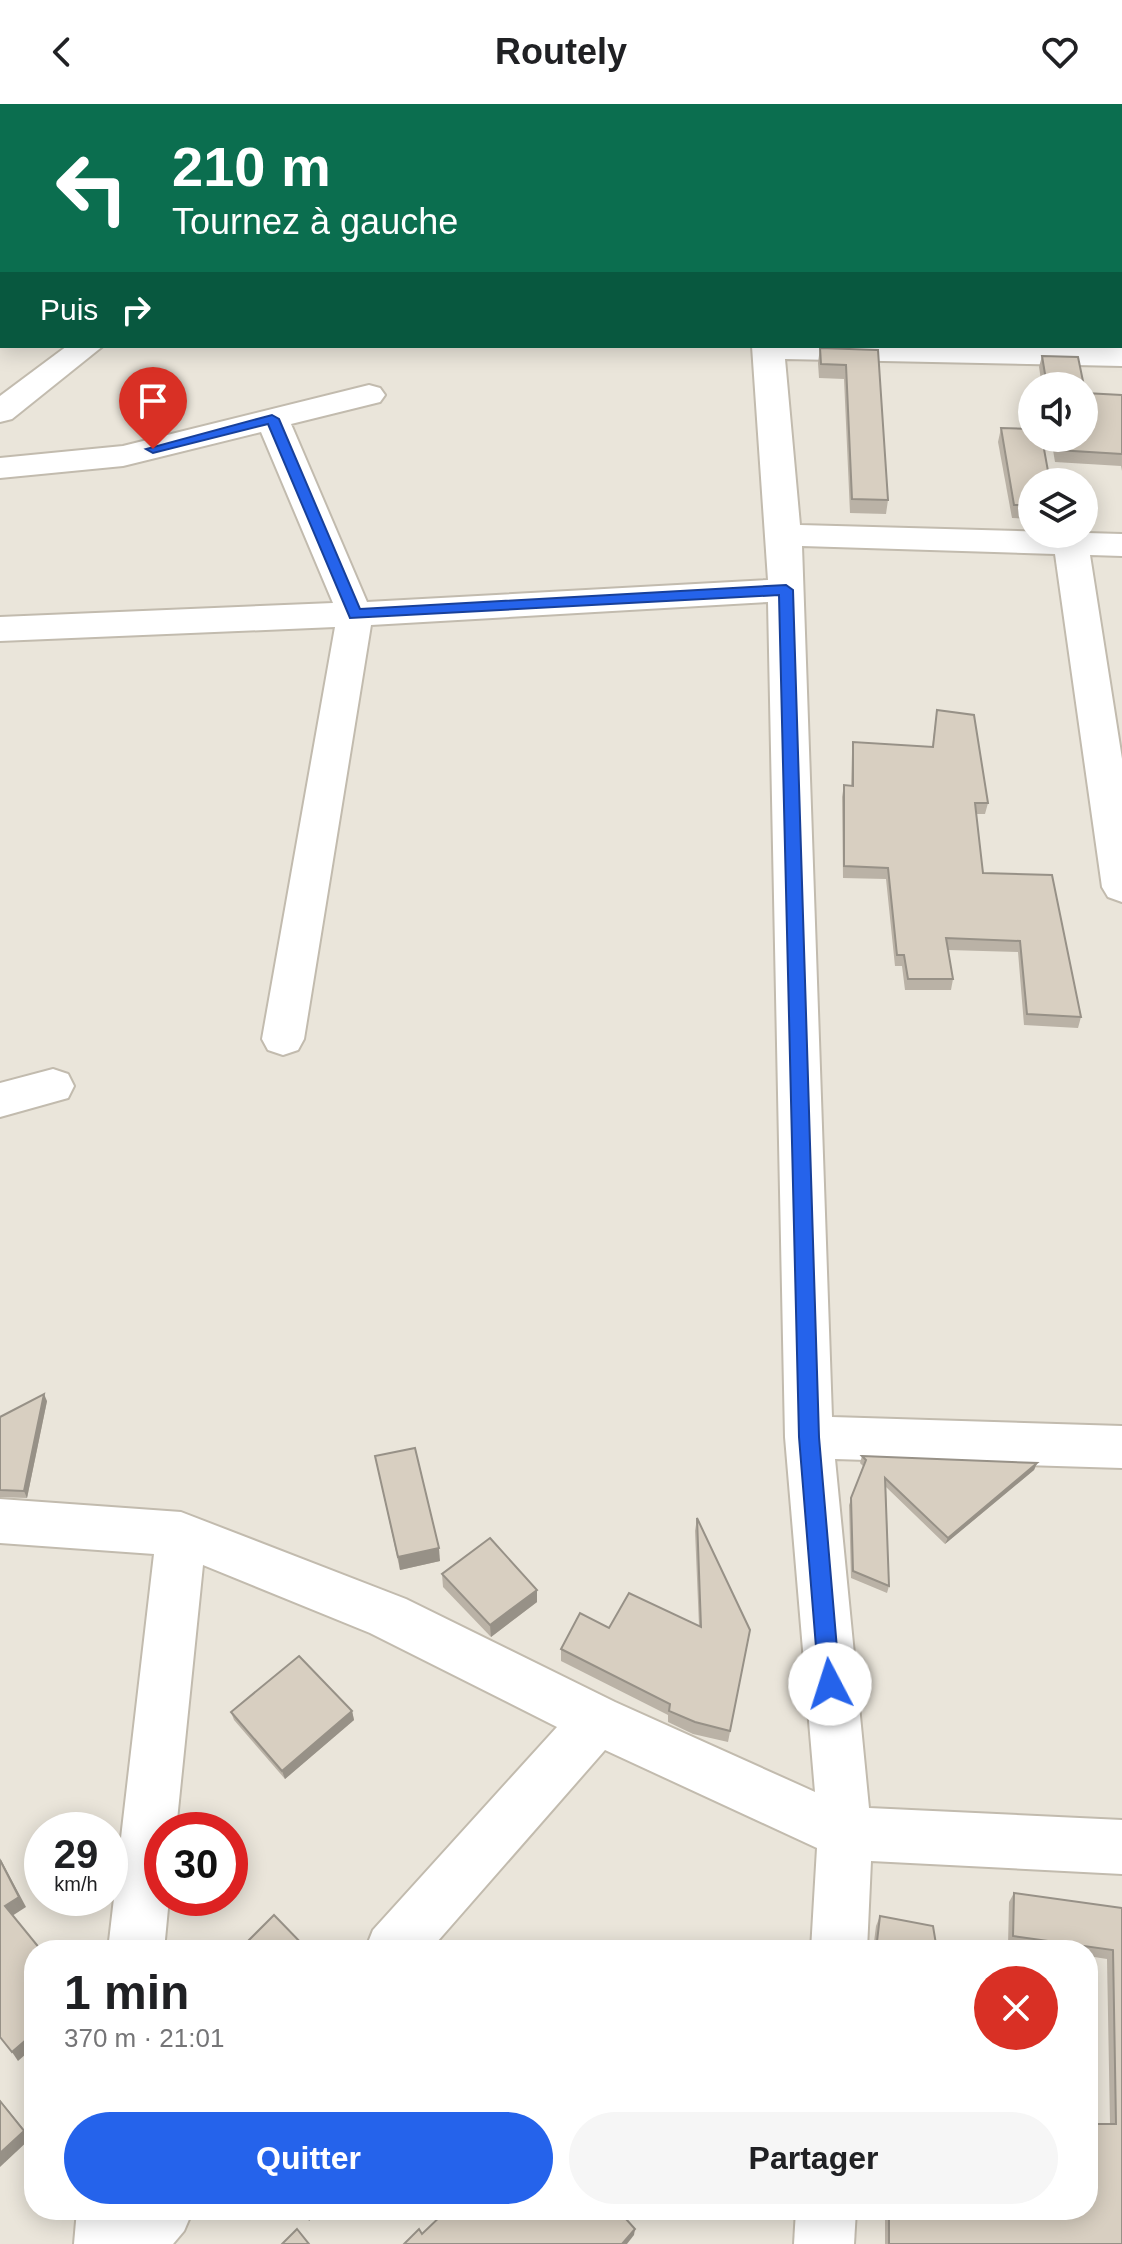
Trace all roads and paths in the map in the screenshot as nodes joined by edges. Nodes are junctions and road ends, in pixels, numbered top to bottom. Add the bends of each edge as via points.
1 (84, 348) edge
2 (768, 348) edge
3 (1122, 356) edge
4 (369, 395) dead end
5 (0, 412) edge
6 (272, 419) junction
7 (0, 468) edge
8 (784, 535) junction
9 (1018, 542) edge
10 (1098, 544) edge
11 (1122, 545) edge
12 (1072, 548) edge
13 (786, 590) junction
14 (355, 614) junction
15 (0, 629) edge
16 (1122, 887) edge
17 (283, 1039) dead end
18 (53, 1086) dead end
19 (0, 1100) edge
20 (809, 1437) junction
21 (1122, 1447) edge
22 (0, 1521) edge
23 (181, 1534) junction
24 (597, 1720) junction
25 (845, 1833) junction
26 (1122, 1847) edge
27 (137, 1940) edge
28 (402, 1940) edge
29 (840, 1940) edge
30 (106, 2220) edge
31 (154, 2220) edge
32 (825, 2220) edge
33 (104, 2244) edge
34 (133, 2244) edge
35 (824, 2244) edge

1 - 5 street
2 - 3 street
2 - 8 street
4 - 6 street
6 - 7 street via 123,456
6 - 14 street
8 - 9 street
8 - 13 street
10 - 11 street
12 - 16 street
13 - 14 street
13 - 20 street
14 - 15 street
14 - 17 street
18 - 19 street
20 - 21 street
20 - 25 street
22 - 23 street
23 - 24 street via 388,1616
23 - 27 street
24 - 25 street
24 - 28 street
25 - 26 street
25 - 29 street
30 - 33 street
31 - 34 street
32 - 35 street

